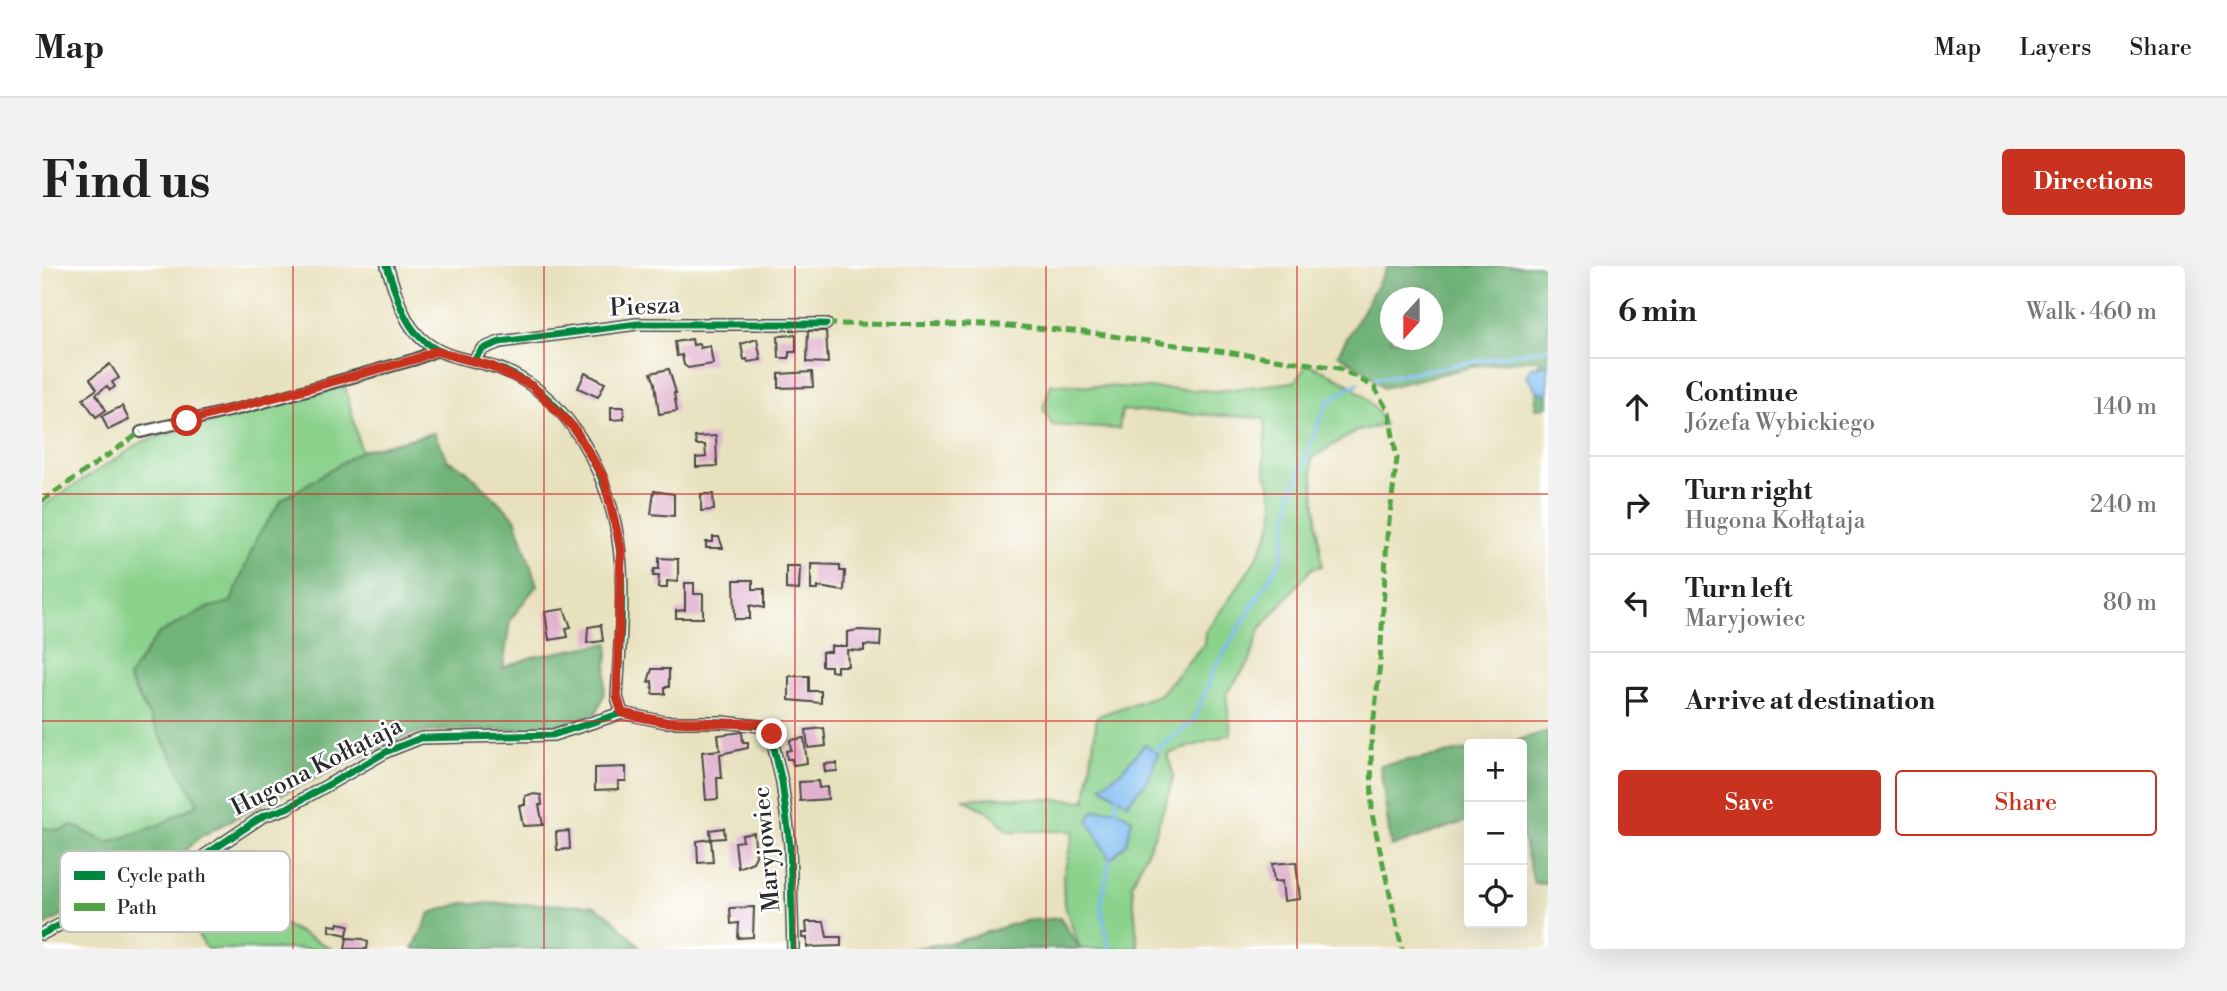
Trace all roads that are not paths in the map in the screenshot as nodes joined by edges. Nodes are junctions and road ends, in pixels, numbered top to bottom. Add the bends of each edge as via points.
1 (387, 266) edge
2 (826, 324) dead end
3 (435, 351) junction
4 (474, 361) junction
5 (141, 432) dead end
6 (622, 713) junction
7 (211, 851) edge
8 (60, 925) edge
9 (42, 934) edge
10 (793, 949) edge

1 - 3 street via 405,318
2 - 4 street, Piesza via 637,324 500,342 482,349
3 - 4 street
3 - 5 street via 246,407
4 - 6 street via 511,373 556,406 604,478 621,549 617,696
6 - 7 street, Hugona Kołłątaja via 554,735 421,738 263,816
6 - 10 street, Maryjowiec via 665,722 769,727 790,845
8 - 9 street, Hugona Kołłątaja

